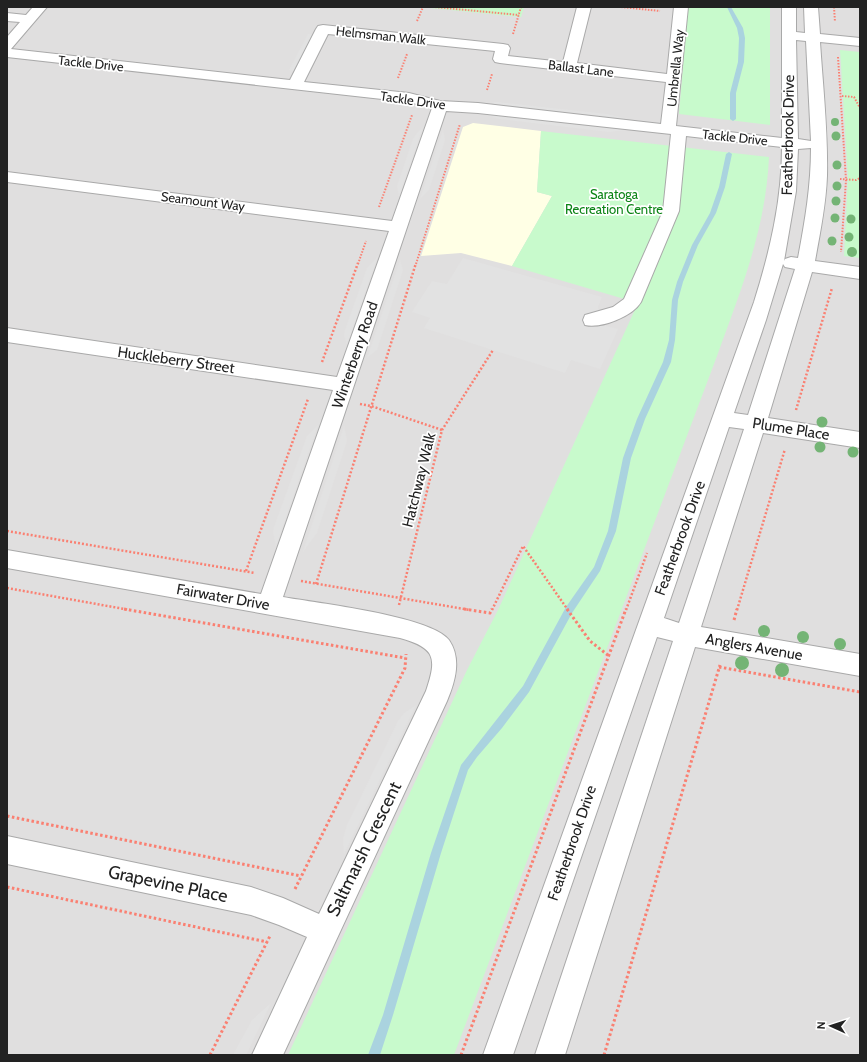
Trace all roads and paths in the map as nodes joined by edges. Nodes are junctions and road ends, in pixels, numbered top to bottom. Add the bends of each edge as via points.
1 (40, 7) edge
2 (435, 7) edge
3 (521, 7) edge
4 (584, 7) edge
5 (621, 7) edge
6 (681, 7) edge
7 (789, 7) edge
8 (811, 7) edge
9 (834, 7) edge
10 (661, 11) dead end
11 (519, 15) junction
12 (7, 17) edge
13 (30, 20) junction
14 (790, 36) junction
15 (812, 38) junction
16 (836, 40) junction
17 (860, 42) edge
18 (7, 46) edge
19 (503, 48) junction
20 (7, 53) edge
21 (569, 67) junction
22 (674, 79) junction
23 (294, 86) junction
24 (842, 96) junction
25 (440, 106) junction
26 (860, 108) edge
27 (462, 120) dead end
28 (674, 130) junction
29 (791, 143) junction
30 (819, 146) junction
31 (7, 177) edge
32 (399, 227) junction
33 (776, 259) junction
34 (805, 266) junction
35 (837, 270) junction
36 (860, 273) edge
37 (592, 320) dead end
38 (7, 335) edge
39 (493, 350) dead end
40 (342, 393) junction
41 (371, 406) junction
42 (722, 418) junction
43 (756, 424) junction
44 (442, 430) junction
45 (789, 430) junction
46 (860, 440) edge
47 (7, 530) edge
48 (648, 550) dead end
49 (7, 559) edge
50 (279, 577) junction
51 (316, 584) junction
52 (7, 588) edge
53 (401, 598) junction
54 (419, 602) junction
55 (269, 605) junction
56 (649, 624) junction
57 (403, 629) junction
58 (686, 635) junction
59 (436, 642) joint
60 (728, 642) junction
61 (609, 656) junction
62 (405, 658) junction
63 (860, 665) edge
64 (719, 668) junction
65 (860, 692) edge
66 (7, 816) edge
67 (7, 850) edge
68 (301, 876) junction
69 (7, 887) edge
70 (283, 912) junction
71 (325, 931) junction
72 (267, 942) junction
73 (210, 1055) edge
74 (267, 1055) edge
75 (461, 1055) edge
76 (498, 1055) edge
77 (550, 1055) edge
78 (604, 1055) edge

1 - 13 street
2 - 11 path
3 - 11 path
4 - 21 street
5 - 10 path
6 - 22 street, Umbrella Way
7 - 14 street, Featherbrook Drive
8 - 15 street, Featherbrook Drive
9 - 16 path
11 - 19 path via 510,44
12 - 13 street
13 - 18 street
14 - 15 street
14 - 29 street, Featherbrook Drive
15 - 16 street
15 - 30 street, Featherbrook Drive
16 - 17 street
16 - 24 path
19 - 21 street, Ballast Lane via 500,59
19 - 23 street, Helmsman Walk via 323,29
20 - 23 street, Tackle Drive
21 - 22 street, Ballast Lane
22 - 28 street, Umbrella Way
23 - 25 street, Tackle Drive via 410,98
24 - 26 path via 854,97
24 - 35 path via 846,194
25 - 28 street, Tackle Drive via 472,107
25 - 32 street, Winterberry Road
27 - 41 path
28 - 29 street, Tackle Drive
28 - 37 street, Umbrella Way via 671,211 632,302 620,312
29 - 30 street, Tackle Drive
29 - 33 street, Featherbrook Drive via 788,199
30 - 34 street, Featherbrook Drive via 816,207
31 - 32 street, Seamount Way
32 - 40 street, Winterberry Road
33 - 34 street
33 - 42 street, Featherbrook Drive
34 - 35 street
34 - 43 street, Featherbrook Drive
35 - 36 street
35 - 45 path
38 - 40 street, Huckleberry Street
39 - 44 path, Hatchway Walk
40 - 41 path
40 - 50 street, Winterberry Road
41 - 44 path
41 - 51 path
42 - 43 street, Plume Place
42 - 56 street, Featherbrook Drive
43 - 45 street, Plume Place
43 - 58 street, Featherbrook Drive
44 - 53 path, Hatchway Walk
45 - 46 street, Plume Place
45 - 60 path
47 - 50 path
48 - 61 path
49 - 55 street, Fairwater Drive
50 - 51 path
50 - 55 street, Winterberry Road
51 - 53 path
52 - 62 path
53 - 54 path
53 - 57 path, Hatchway Walk
54 - 57 path
54 - 61 path via 490,613 523,546 590,641
55 - 57 street, Fairwater Drive
56 - 58 street, Anglers Avenue
56 - 76 street, Featherbrook Drive
57 - 59 street, Fairwater Drive via 425,635
57 - 62 path
58 - 60 street, Anglers Avenue
58 - 77 street, Featherbrook Drive
59 - 71 street, Saltmarsh Crescent via 443,651 446,667 438,693
60 - 63 street, Anglers Avenue
60 - 64 path
61 - 75 path
62 - 68 path via 405,668
64 - 65 path
64 - 78 path
66 - 68 path
67 - 70 street, Grapevine Place via 250,901
68 - 70 path
69 - 72 path
70 - 71 street, Grapevine Place
70 - 72 path
71 - 74 street, Saltmarsh Crescent
72 - 73 path

